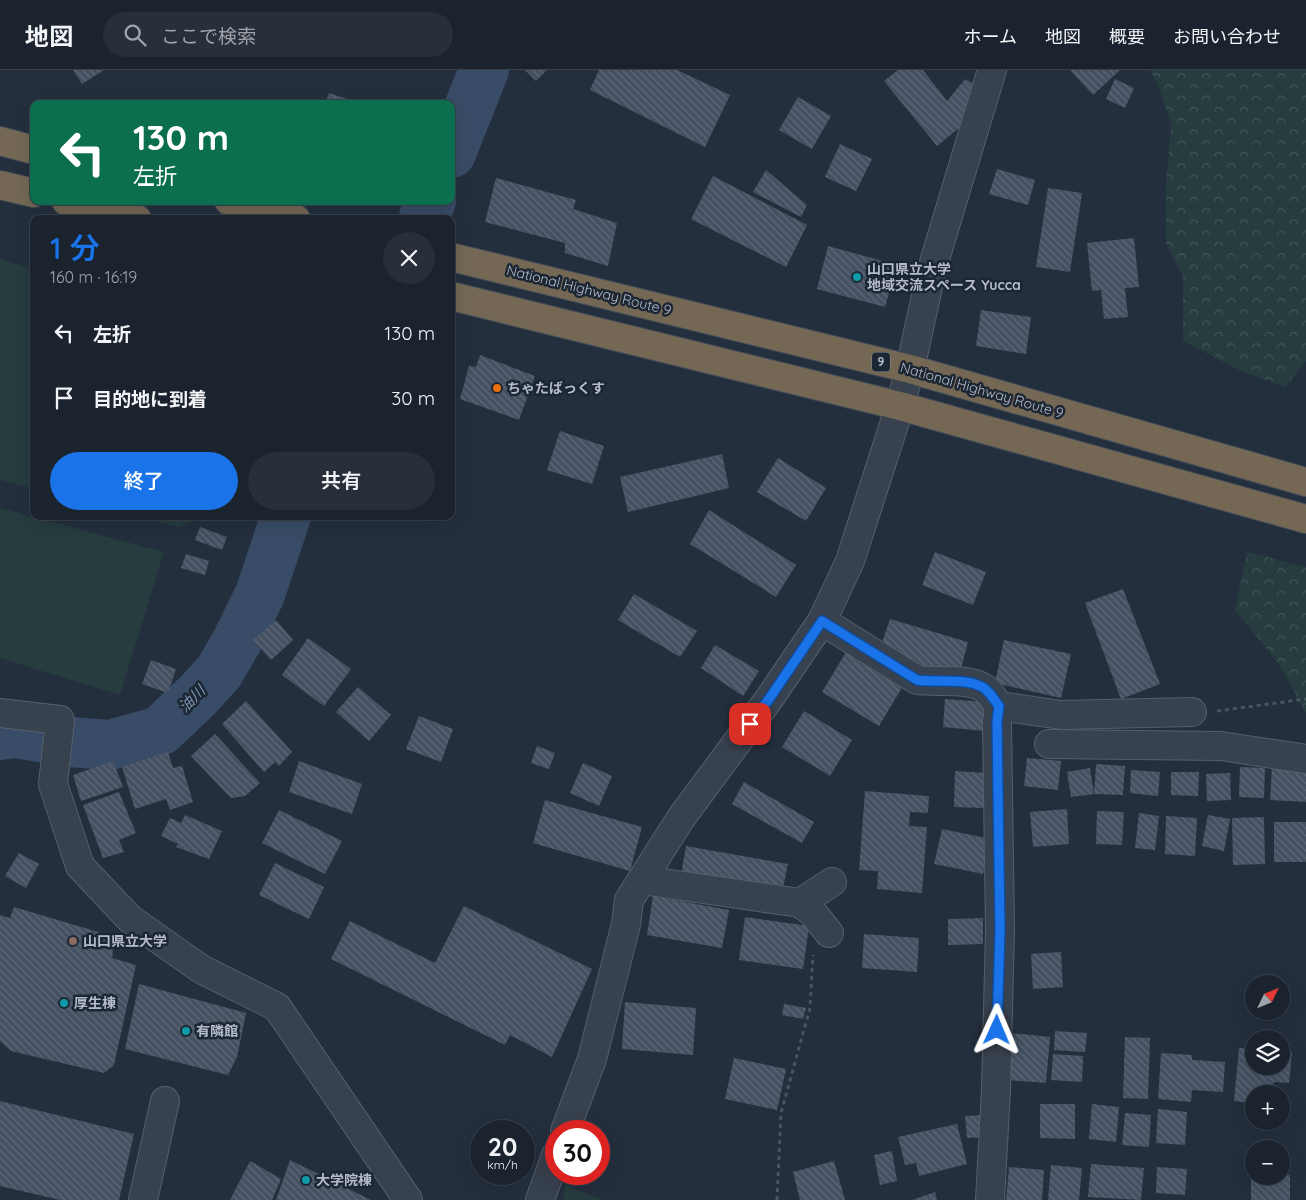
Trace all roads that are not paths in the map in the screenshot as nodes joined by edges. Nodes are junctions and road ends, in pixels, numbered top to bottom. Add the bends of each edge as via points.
1 (992, 70) edge
2 (0, 141) edge
3 (30, 149) edge
4 (0, 185) edge
5 (30, 192) edge
6 (82, 205) edge
7 (244, 205) edge
8 (121, 215) edge
9 (281, 215) edge
10 (455, 258) edge
11 (455, 297) edge
12 (910, 369) junction
13 (900, 406) junction
14 (1306, 482) edge
15 (1306, 519) edge
16 (822, 621) junction
17 (999, 706) junction
18 (1192, 712) road end
19 (0, 713) edge
20 (1049, 744) dead end
21 (1306, 759) edge
22 (642, 880) junction
23 (832, 882) dead end
24 (806, 907) junction
25 (829, 933) dead end
26 (165, 1101) dead end
27 (569, 1120) edge
28 (545, 1185) edge
29 (143, 1200) edge
30 (408, 1200) edge
31 (540, 1200) edge
32 (990, 1200) edge

1 - 12 street via 932,269
2 - 3 highway
4 - 5 highway
6 - 8 highway
7 - 9 highway
10 - 12 highway, National Highway Route 9 / 9
11 - 13 highway
12 - 13 street
12 - 14 highway, National Highway Route 9 / 9
13 - 15 highway
13 - 16 street via 850,561
16 - 17 street via 917,680 962,681 985,688
16 - 22 street via 681,818
17 - 18 street via 1061,715
17 - 32 street via 1000,930
19 - 30 street via 60,720 53,784 80,866 130,919 200,969 277,1007
20 - 21 street via 1220,746
22 - 24 street
22 - 27 street via 629,900 626,924 592,1059
23 - 24 street
24 - 25 street
26 - 29 street
28 - 31 street

